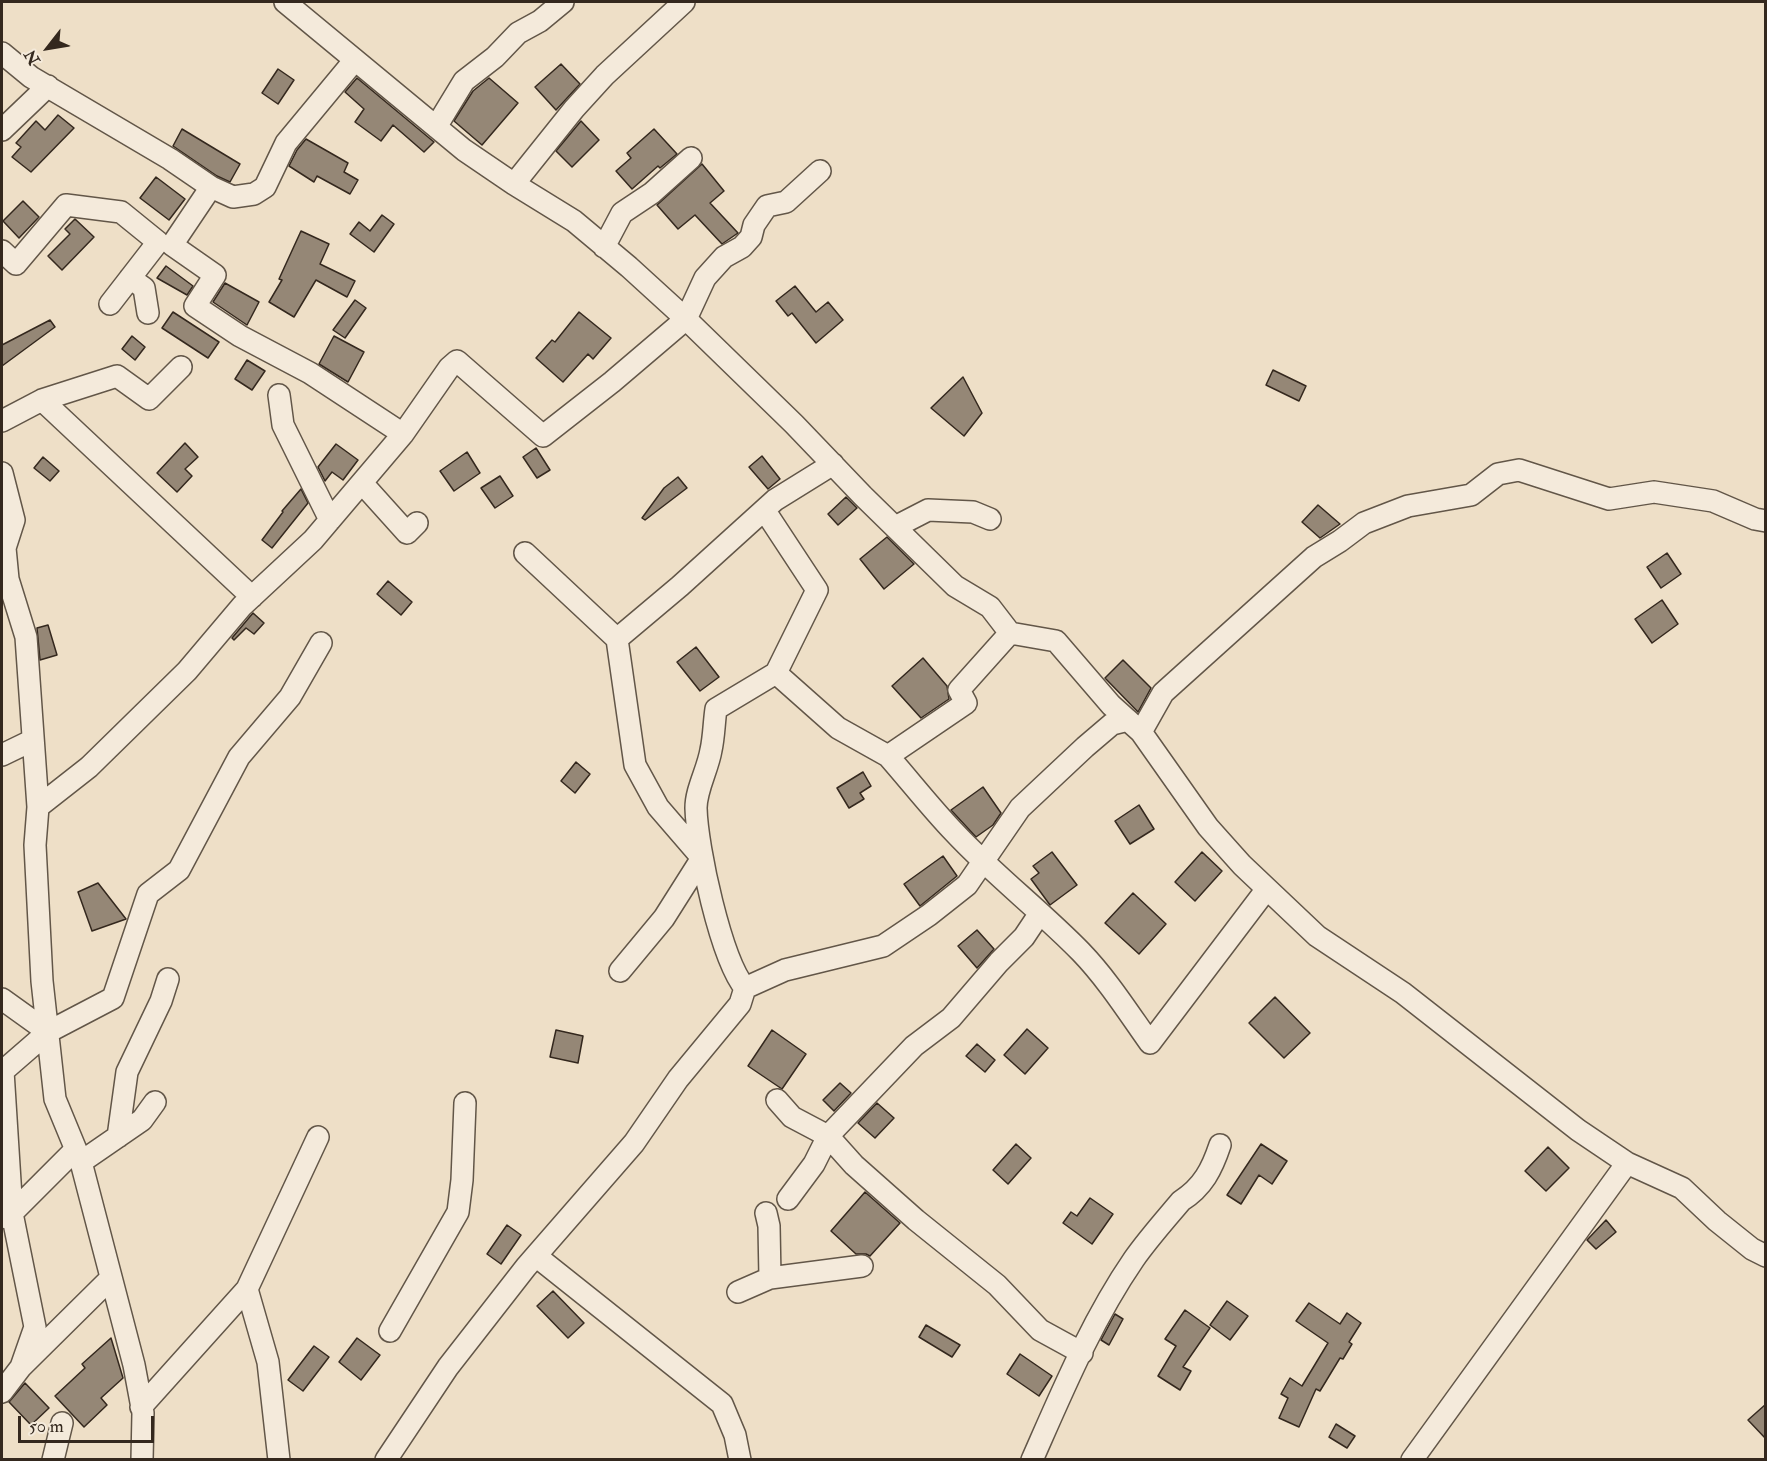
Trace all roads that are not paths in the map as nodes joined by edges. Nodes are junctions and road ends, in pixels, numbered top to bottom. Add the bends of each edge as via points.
1 (285, 2) edge
2 (563, 2) edge
3 (684, 2) edge
4 (2, 53) edge
5 (354, 61) junction
6 (48, 86) junction
7 (436, 128) junction
8 (2, 130) edge
9 (691, 158) dead end
10 (820, 171) dead end
11 (514, 184) junction
12 (211, 187) junction
13 (165, 244) junction
14 (604, 247) junction
15 (2, 251) edge
16 (130, 278) junction
17 (110, 304) dead end
18 (148, 313) dead end
19 (686, 319) junction
20 (181, 367) dead end
21 (279, 395) dead end
22 (42, 400) junction
23 (2, 421) edge
24 (403, 434) junction
25 (833, 464) junction
26 (2, 473) edge
27 (362, 483) junction
28 (765, 511) junction
29 (990, 519) dead end
30 (330, 520) junction
31 (1766, 521) edge
32 (417, 523) dead end
33 (895, 527) junction
34 (2, 546) edge
35 (525, 553) dead end
36 (252, 597) junction
37 (1010, 633) junction
38 (617, 639) junction
39 (321, 643) dead end
40 (776, 673) junction
41 (1135, 726) junction
42 (33, 740) junction
43 (2, 755) edge
44 (888, 756) junction
45 (38, 807) junction
46 (702, 858) junction
47 (984, 860) junction
48 (1266, 890) junction
49 (1040, 913) junction
50 (620, 971) dead end
51 (168, 979) dead end
52 (746, 988) junction
53 (2, 999) edge
54 (48, 1032) junction
55 (2, 1071) edge
56 (777, 1100) dead end
57 (155, 1102) dead end
58 (465, 1103) dead end
59 (828, 1136) junction
60 (118, 1137) junction
61 (318, 1137) dead end
62 (1220, 1145) dead end
63 (78, 1156) junction
64 (1627, 1163) junction
65 (788, 1199) dead end
66 (766, 1213) dead end
67 (7, 1219) edge
68 (536, 1256) junction
69 (1766, 1256) edge
70 (862, 1266) dead end
71 (770, 1278) junction
72 (110, 1279) junction
73 (247, 1289) junction
74 (738, 1292) dead end
75 (390, 1330) dead end
76 (1082, 1353) junction
77 (21, 1366) junction
78 (2, 1392) edge
79 (141, 1407) junction
80 (62, 1423) dead end
81 (53, 1460) edge
82 (142, 1460) edge
83 (279, 1460) edge
84 (386, 1460) edge
85 (740, 1460) edge
86 (1032, 1460) edge
87 (1412, 1460) edge

1 - 5 street
2 - 7 street via 518,33 464,81
3 - 11 street via 605,75
4 - 6 street
5 - 7 street
5 - 12 street via 286,143 265,187 254,194 233,197
6 - 8 street
6 - 12 street
7 - 11 street
9 - 14 street via 652,193 622,213
10 - 19 street via 786,202 767,206 751,237 724,257 705,278
11 - 14 street via 574,221
12 - 13 street
13 - 15 street via 121,212 66,205 16,264
13 - 16 street
13 - 24 street via 215,275 195,306 240,336 310,373
14 - 19 street
16 - 17 street
16 - 18 street via 144,288
19 - 24 street via 543,436 457,361
19 - 25 street
20 - 22 street via 149,399 117,376
21 - 30 street via 283,425
22 - 23 street
22 - 36 street
24 - 27 street
25 - 28 street via 775,500
25 - 33 street
26 - 34 street via 14,520
27 - 30 street
27 - 32 street via 407,533
28 - 38 street
28 - 40 street via 817,590
29 - 33 street via 973,512 928,510
30 - 36 street
31 - 41 street via 1713,501 1654,492 1609,499 1519,470 1498,474 1471,495 1408,506 1364,523 1314,557 1163,693
33 - 37 street via 955,586 990,608
34 - 42 street via 26,637
35 - 38 street
36 - 45 street via 187,671 89,767
37 - 41 street via 1056,641 1111,705
37 - 44 street via 959,690 966,703
38 - 46 street via 635,765 658,807
39 - 54 street via 290,696 239,757 179,870 148,894 113,998
40 - 44 street via 838,728
40 - 46 street via 716,709 711,751 696,806
41 - 47 street via 1112,724 1085,747 1020,808
41 - 48 street via 1208,827
42 - 43 street
42 - 45 street
44 - 47 street via 954,833
45 - 54 street via 35,845
46 - 50 street via 664,918
46 - 52 street via 724,940 737,978
47 - 49 street
47 - 52 street via 967,885 883,946 785,970
48 - 49 street via 1150,1043 1116,994
48 - 64 street via 1317,936 1403,993 1578,1130
49 - 59 street via 1024,937 951,1018 914,1046
51 - 60 street via 162,1001 127,1072
52 - 68 street via 740,1004 678,1079 634,1143
53 - 54 street
54 - 55 street
54 - 63 street via 55,1099
55 - 67 street
56 - 59 street via 792,1117
57 - 60 street via 142,1120
58 - 75 street via 458,1212
59 - 65 street via 814,1164
59 - 76 street via 854,1165 916,1220 997,1285 1040,1330
60 - 63 street
61 - 73 street
62 - 76 street via 1213,1168 1135,1258
63 - 67 street
63 - 72 street
64 - 69 street via 1682,1188 1717,1221
64 - 87 street
66 - 71 street via 770,1226
67 - 77 street via 35,1327
68 - 84 street via 448,1367
68 - 85 street via 722,1404
70 - 71 street
71 - 74 street
72 - 77 street
72 - 79 street via 134,1365
73 - 79 street
73 - 83 street via 268,1362
76 - 86 street
77 - 78 street
79 - 82 street
80 - 81 street

